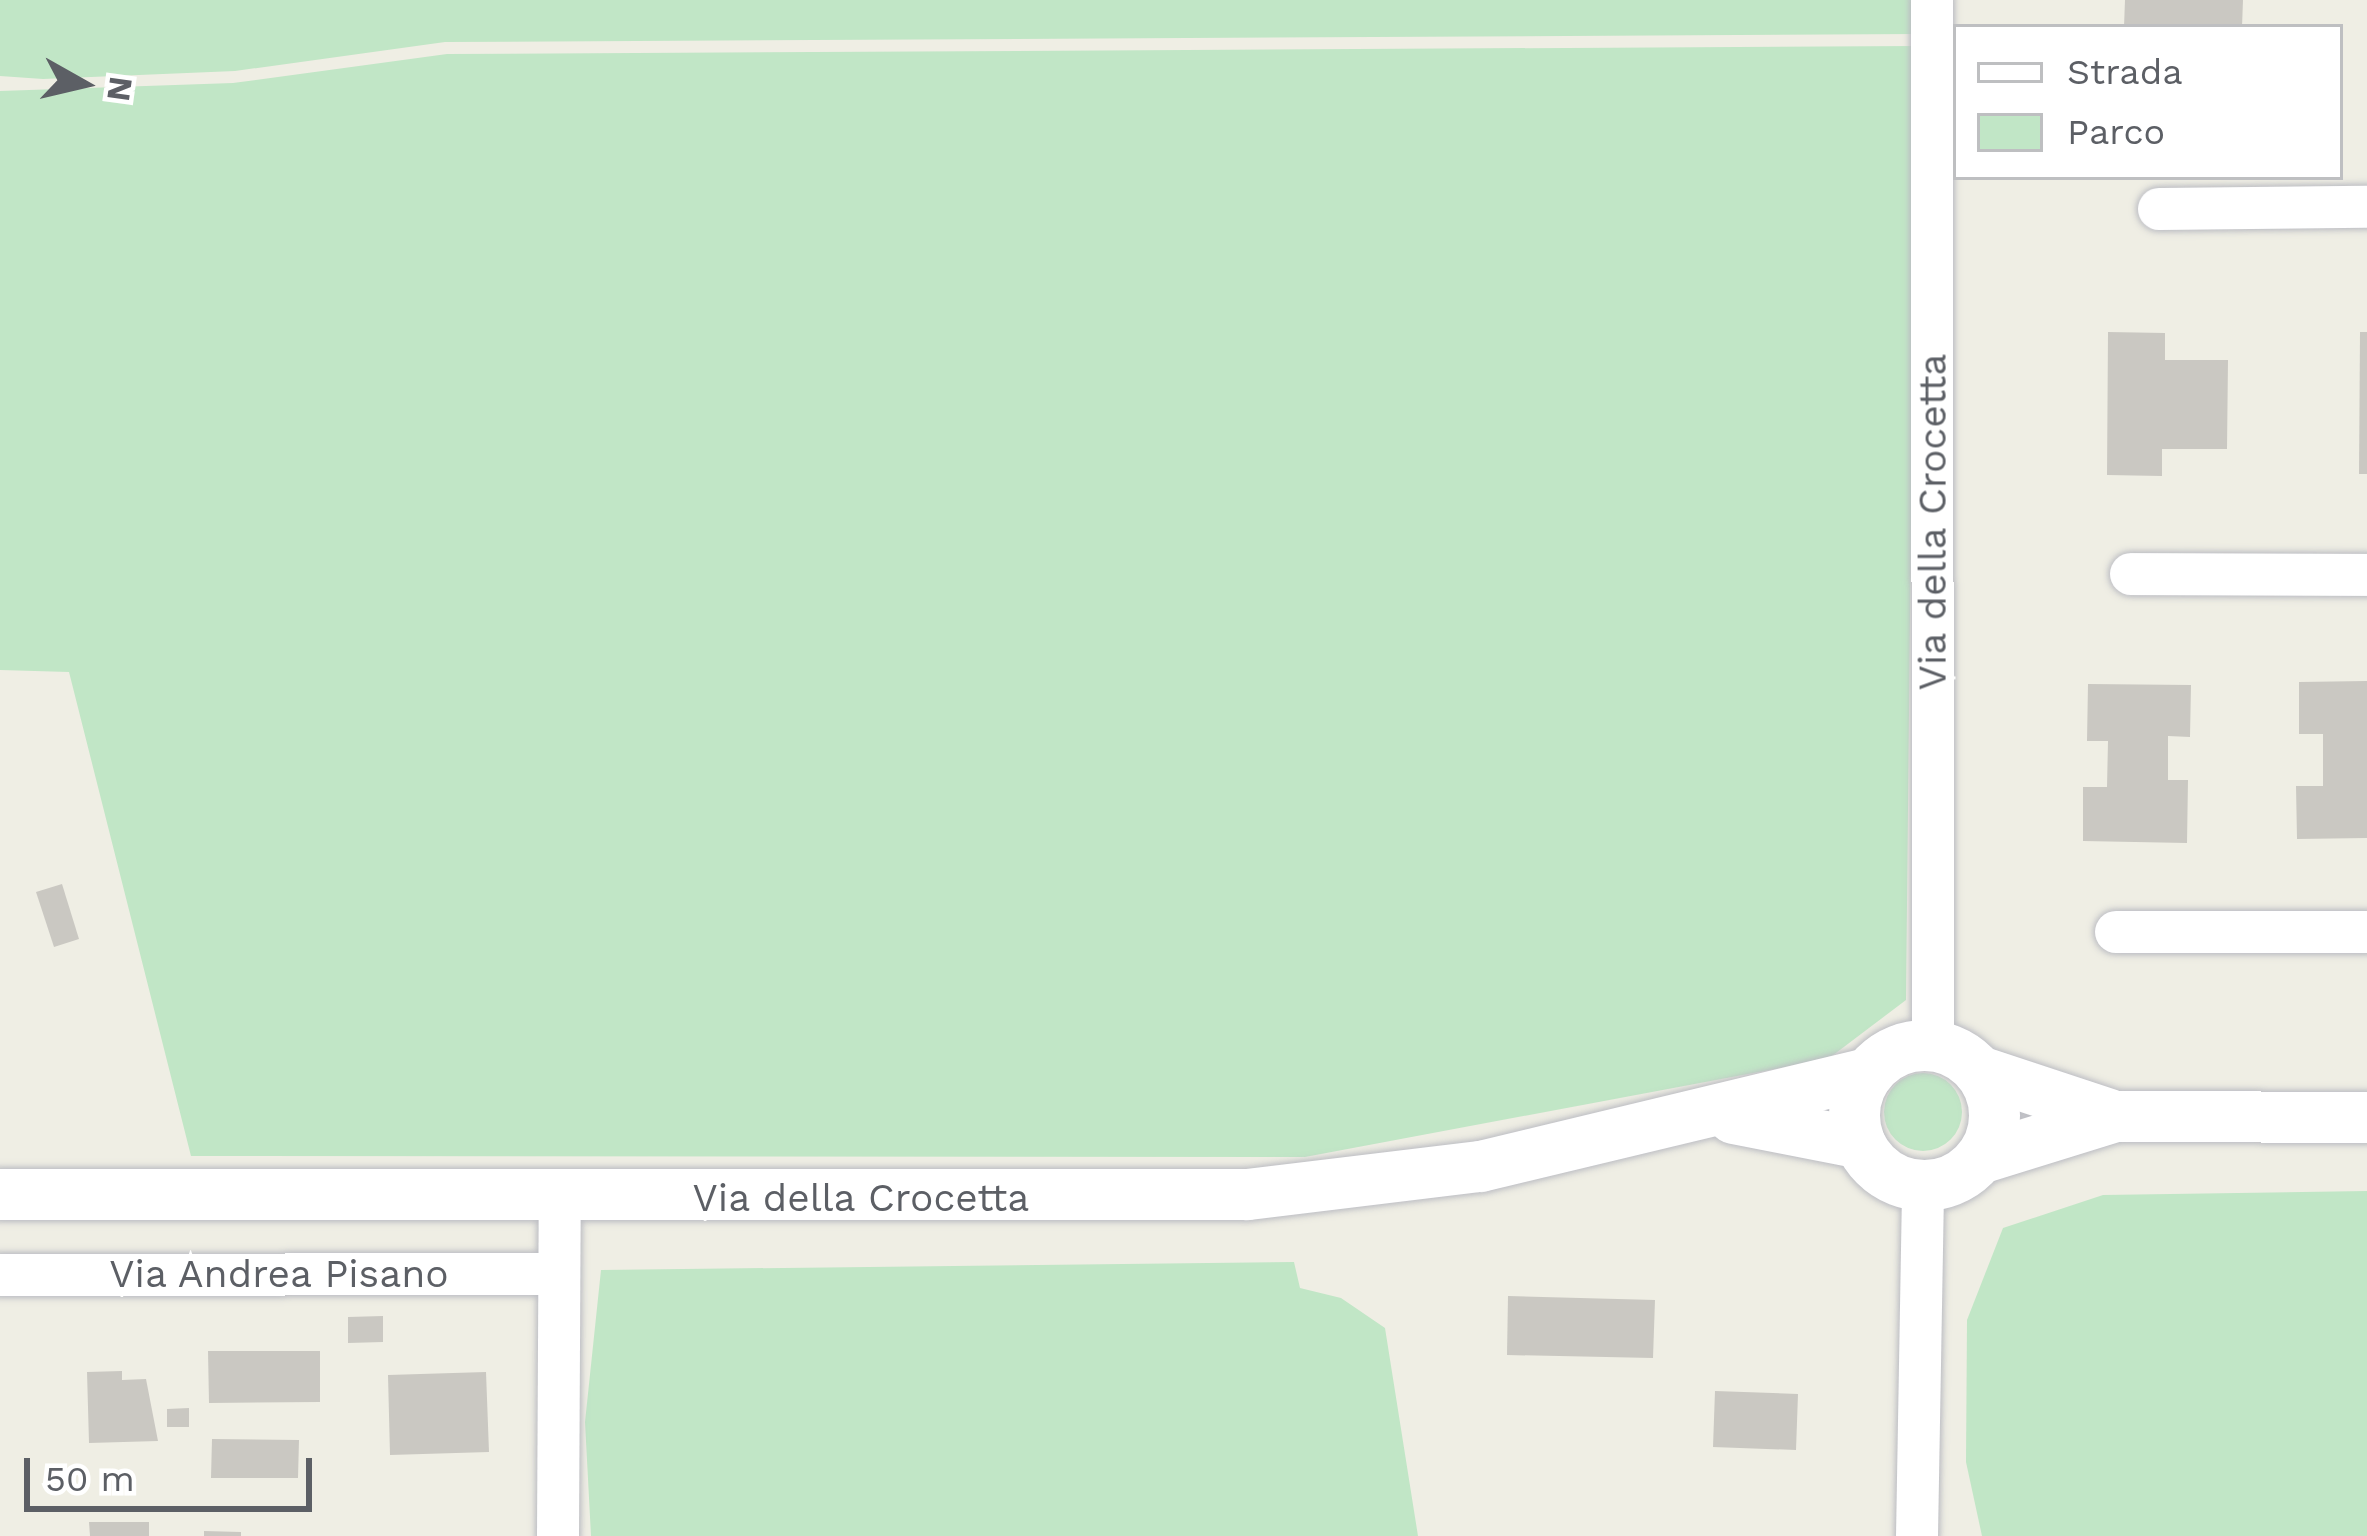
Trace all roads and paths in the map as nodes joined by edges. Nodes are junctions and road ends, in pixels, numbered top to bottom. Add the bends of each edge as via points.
1 (1932, 0) edge
2 (2367, 208) edge
3 (2159, 209) dead end
4 (2131, 574) dead end
5 (2367, 574) edge
6 (2116, 932) dead end
7 (2367, 932) edge
8 (1933, 1045) junction
9 (1979, 1071) junction
10 (1868, 1073) junction
11 (1714, 1116) junction
12 (2115, 1116) junction
13 (2367, 1117) edge
14 (1860, 1143) junction
15 (1980, 1158) junction
16 (1923, 1186) junction
17 (0, 1194) edge
18 (560, 1197) junction
19 (559, 1274) junction
20 (0, 1275) edge
21 (558, 1536) edge
22 (1917, 1536) edge

1 - 8 street, Via della Crocetta
2 - 3 street
4 - 5 street
6 - 7 street
8 - 9 street
8 - 10 street via 1897,1050
9 - 12 street
9 - 15 street via 1994,1105
10 - 11 street, Via della Crocetta
10 - 14 street via 1854,1107
11 - 14 street, Via della Crocetta
11 - 18 street, Via della Crocetta via 1437,1174 1264,1193
12 - 13 street
12 - 15 street
14 - 16 street via 1886,1174
15 - 16 street
16 - 22 street
17 - 18 street, Via della Crocetta
18 - 19 street
19 - 20 street, Via Andrea Pisano
19 - 21 street

